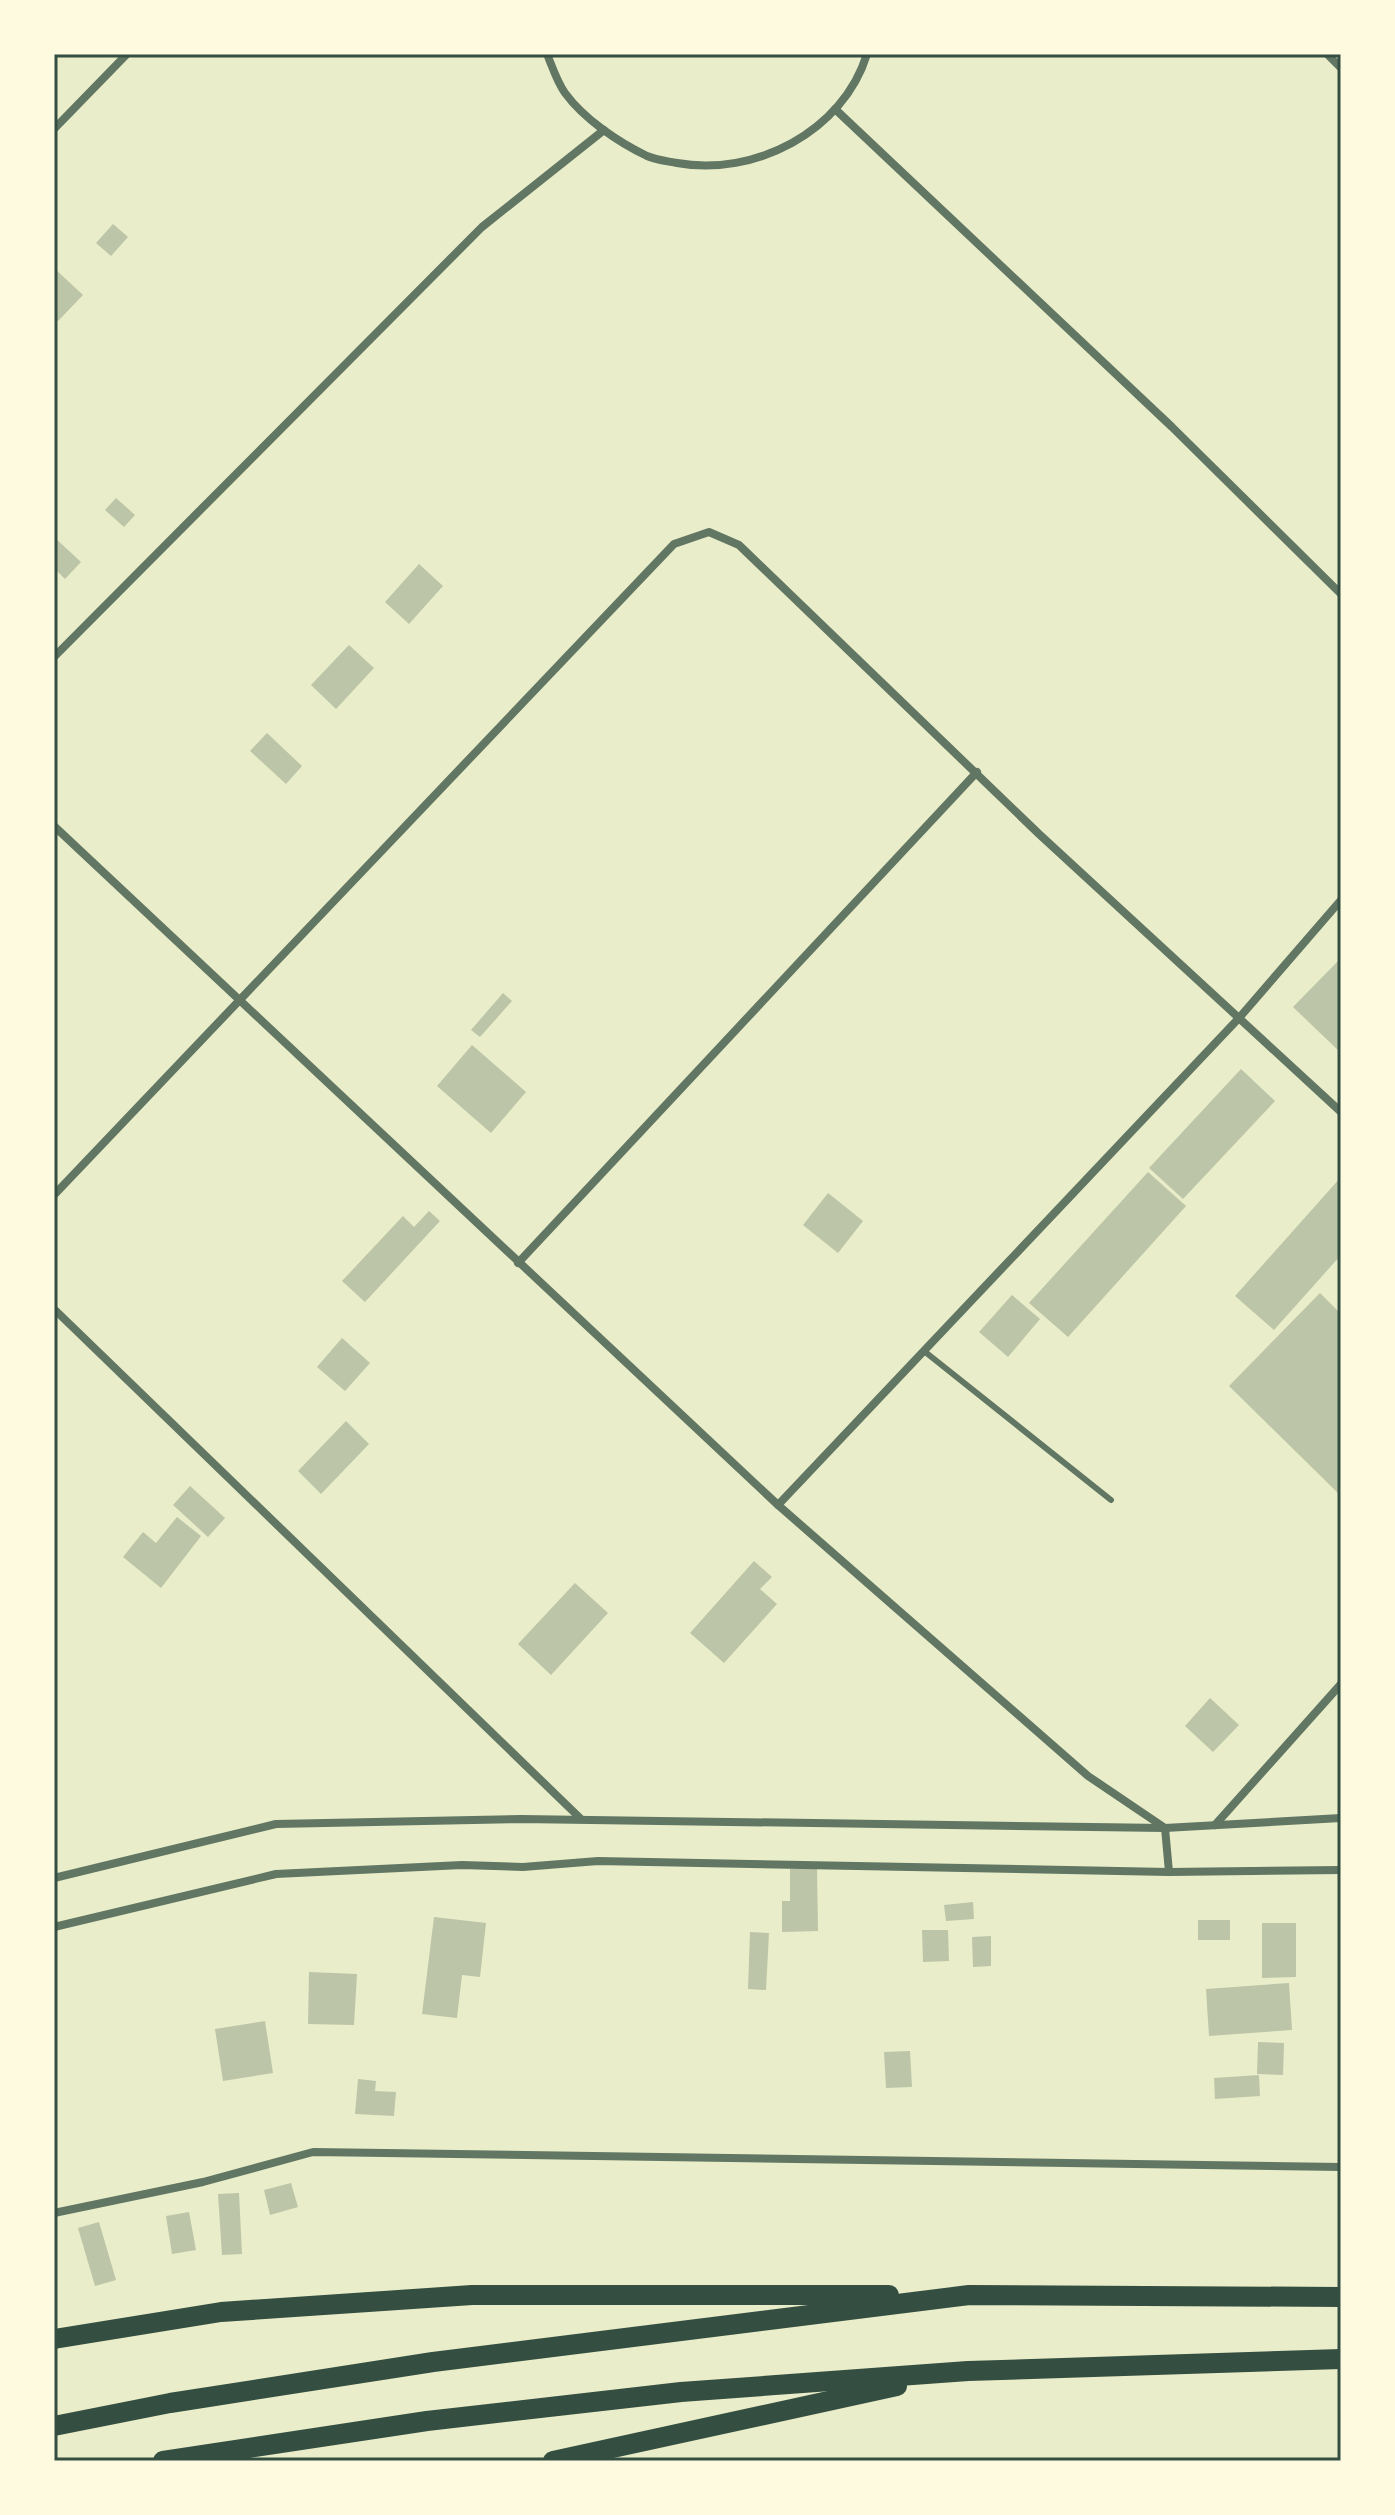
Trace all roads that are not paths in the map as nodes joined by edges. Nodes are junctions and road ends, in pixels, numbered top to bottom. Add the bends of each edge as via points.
1 (127, 54) edge
2 (547, 54) edge
3 (867, 54) edge
4 (1327, 54) edge
5 (1341, 68) edge
6 (835, 109) junction
7 (54, 129) edge
8 (604, 130) junction
9 (1341, 594) edge
10 (54, 657) edge
11 (977, 772) junction
12 (54, 826) edge
13 (1341, 900) edge
14 (239, 997) junction
15 (1239, 1018) junction
16 (1341, 1112) edge
17 (54, 1195) edge
18 (518, 1263) junction
19 (54, 1309) edge
20 (924, 1351) junction
21 (1111, 1500) dead end
22 (778, 1505) junction
23 (1341, 1684) edge
24 (1341, 1818) edge
25 (581, 1820) junction
26 (1215, 1825) junction
27 (1165, 1828) junction
28 (1341, 1870) edge
29 (1169, 1872) junction
30 (54, 1878) edge
31 (54, 1927) edge
32 (1341, 2167) edge
33 (54, 2213) edge
34 (969, 2295) junction
35 (1341, 2297) edge
36 (54, 2339) edge
37 (1341, 2359) edge
38 (968, 2371) junction
39 (54, 2426) edge
40 (171, 2460) edge
41 (553, 2461) edge

1 - 7 street
2 - 8 street via 565,93
3 - 6 street
4 - 5 street
6 - 8 street via 796,142 749,162 699,167 650,158
6 - 9 street
8 - 10 street via 482,227
11 - 14 street via 739,545 709,532 674,544
11 - 15 street
11 - 18 street
12 - 14 street
13 - 15 street
14 - 17 street
14 - 18 street
15 - 16 street
15 - 20 street
18 - 22 street
19 - 25 street
20 - 21 lane
20 - 22 street
22 - 27 street via 1088,1776
23 - 26 street
24 - 26 street
25 - 27 street
25 - 30 street via 276,1824
26 - 27 street
27 - 29 street
28 - 29 street
29 - 31 street via 598,1861 276,1874
32 - 33 street via 335,2152 291,2156 203,2182
34 - 35 main road
34 - 36 main road via 472,2295 221,2312
34 - 39 main road via 433,2362
37 - 38 main road
38 - 40 main road via 681,2392 427,2421
38 - 41 main road

